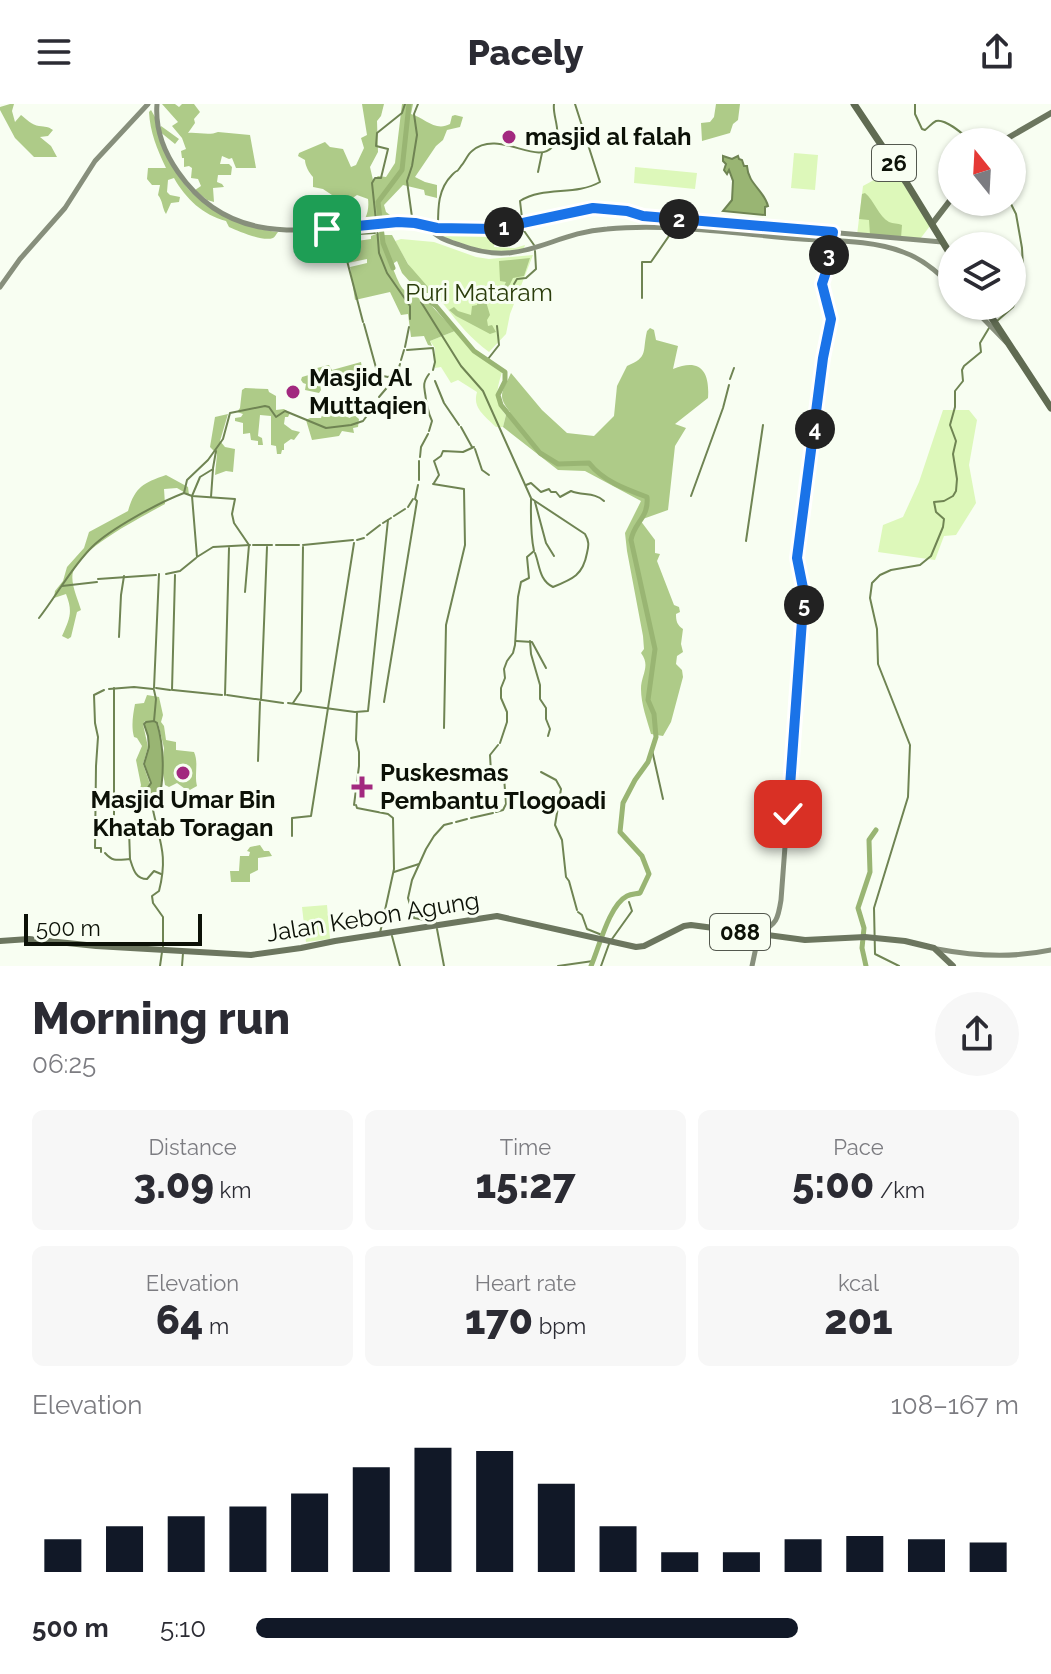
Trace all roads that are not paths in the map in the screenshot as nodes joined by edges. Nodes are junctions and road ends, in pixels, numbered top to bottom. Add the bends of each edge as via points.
1 (157, 104) edge
2 (856, 104) edge
3 (147, 105) edge
4 (1051, 113) edge
5 (156, 114) junction
6 (1025, 128) edge
7 (938, 216) edge
8 (933, 223) junction
9 (748, 224) junction
10 (428, 227) junction
11 (938, 232) edge
12 (939, 232) edge
13 (748, 233) junction
14 (833, 233) junction
15 (920, 239) junction
16 (938, 241) edge
17 (938, 275) edge
18 (0, 287) edge
19 (991, 320) edge
20 (997, 328) junction
21 (1051, 405) edge
22 (759, 933) junction
23 (0, 941) edge
24 (937, 949) junction
25 (1051, 950) edge
26 (752, 966) edge
27 (953, 966) edge

1 - 5 main road
2 - 8 highway, 26
3 - 5 main road
3 - 18 main road via 95,161 63,211
4 - 6 main road
5 - 10 main road via 173,165 192,191 233,218 287,231 398,222
7 - 8 main road
8 - 11 highway, 26
8 - 12 highway, 26
8 - 15 main road
9 - 10 main road via 593,208 495,229
9 - 13 main road
9 - 14 main road
10 - 13 main road via 446,240 494,254 523,252 604,229
13 - 17 main road via 893,249
14 - 15 main road
14 - 22 main road, bridge via 822,284 831,319 797,563 804,593 781,900 778,918
15 - 16 main road
19 - 20 highway
20 - 21 highway
20 - 21 highway
22 - 23 main road, Jalan Kebon Agung / 088 via 686,925 636,947 497,916 251,955
22 - 24 main road, Jalan Kebon Agung / 088 via 805,940 875,937
22 - 26 main road
24 - 25 main road via 1018,955
24 - 27 main road

